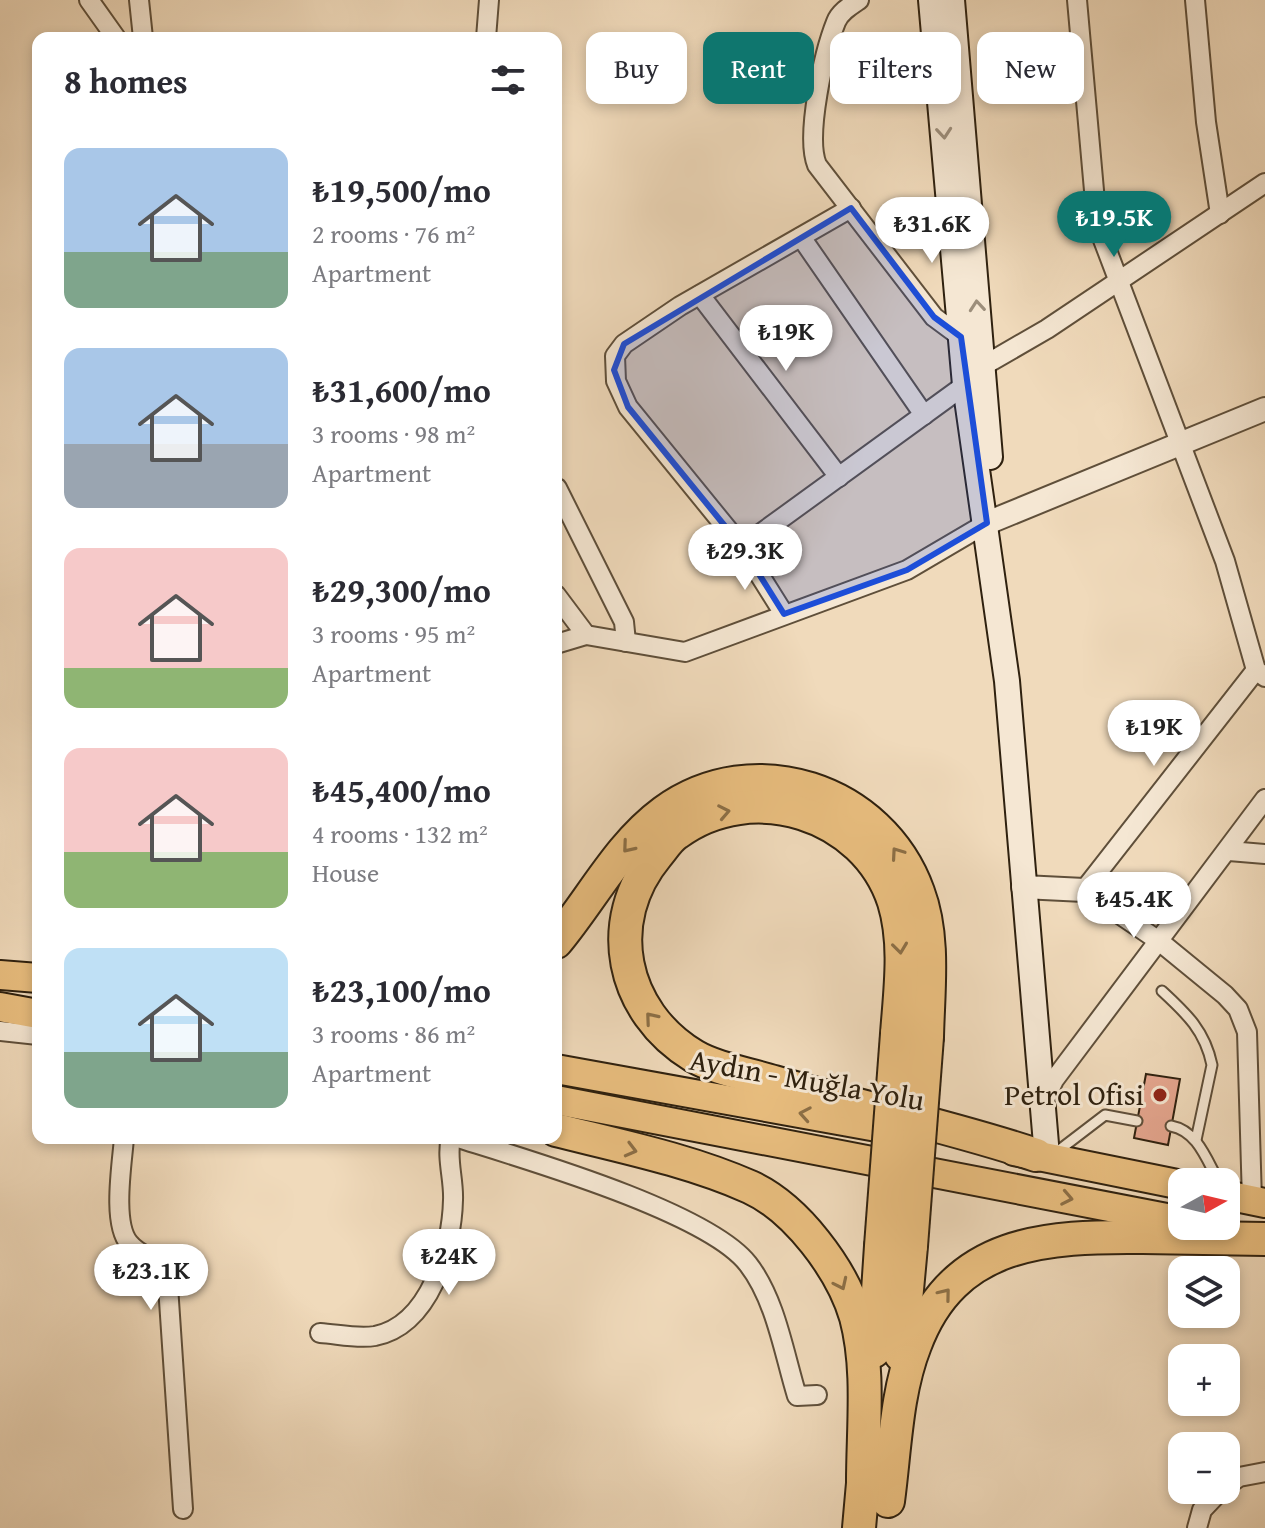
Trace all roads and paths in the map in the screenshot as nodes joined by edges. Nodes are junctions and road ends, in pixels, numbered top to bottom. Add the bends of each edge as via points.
1 (89, 0) edge
2 (139, 0) edge
3 (489, 0) edge
4 (859, 0) edge
5 (931, 0) edge
6 (952, 0) edge
7 (1077, 0) edge
8 (1195, 0) edge
9 (112, 32) edge
10 (142, 32) edge
11 (486, 32) edge
12 (1265, 183) edge
13 (851, 208) junction
14 (1220, 214) junction
15 (801, 237) junction
16 (1117, 282) junction
17 (700, 295) junction
18 (961, 337) junction
19 (983, 366) junction
20 (965, 385) junction
21 (1265, 409) edge
22 (924, 415) junction
23 (1180, 444) junction
24 (839, 477) junction
25 (562, 498) edge
26 (987, 523) junction
27 (742, 547) junction
28 (562, 603) edge
29 (784, 614) junction
30 (586, 635) junction
31 (562, 642) edge
32 (626, 642) junction
33 (1260, 673) edge
34 (1265, 799) edge
35 (1229, 851) junction
36 (1265, 854) edge
37 (1023, 887) junction
38 (1084, 890) junction
39 (562, 934) edge
40 (1159, 941) junction
41 (0, 975) edge
42 (32, 978) edge
43 (1162, 991) dead end
44 (0, 1007) edge
45 (32, 1013) edge
46 (0, 1031) edge
47 (32, 1034) edge
48 (912, 1036) junction
49 (562, 1070) edge
50 (562, 1101) edge
51 (1043, 1105) junction
52 (1258, 1109) edge
53 (1137, 1121) dead end
54 (1171, 1126) dead end
55 (562, 1132) edge
56 (1196, 1140) junction
57 (124, 1144) edge
58 (451, 1144) edge
59 (476, 1144) edge
60 (1044, 1156) junction
61 (1211, 1168) edge
62 (1168, 1182) edge
63 (1248, 1199) edge
64 (1168, 1218) edge
65 (1240, 1233) edge
66 (1265, 1238) edge
67 (320, 1333) dead end
68 (817, 1395) dead end
69 (1265, 1472) edge
70 (1240, 1477) edge
71 (879, 1504) edge
72 (1208, 1504) edge
73 (183, 1509) dead end
74 (859, 1528) edge
75 (1197, 1528) edge

1 - 9 street
2 - 10 street
3 - 11 street
4 - 13 street via 837,21 811,150
5 -> 18 main road
19 -> 6 main road
7 - 16 street via 1097,224
8 - 14 street
12 - 14 street
13 - 15 street
13 - 18 street via 934,317
14 - 16 street
15 - 17 street
15 - 22 street
16 - 19 street
16 - 23 street
17 - 24 street
17 - 27 street via 624,344 615,356 616,381 628,407
18 - 20 main road
19 - 26 main road via 990,442
20 - 22 street
20 - 26 main road
21 - 23 street
22 - 24 street
23 - 26 street
23 - 33 street
24 - 27 street
25 - 32 street via 624,622
26 - 29 street via 907,570
26 - 37 main road via 1007,681
27 - 29 street
28 - 30 street
29 - 32 street via 685,652
30 - 31 street
30 - 32 street
33 - 38 street
34 - 35 street
35 - 36 street
35 - 40 street
37 - 38 street
37 - 51 main road
38 - 40 street
48 -> 39 highway via 927,931 919,893 879,828 842,800 798,784 753,780 719,785 666,810 622,853
40 - 51 street via 1054,1080
40 - 52 street via 1238,1009 1247,1032
41 - 42 highway
43 - 56 lane via 1195,1021 1210,1054
44 - 45 highway
46 - 47 street
60 -> 48 highway via 971,1133 862,1109 696,1058 643,1010 628,972 623,939 628,905 641,874 675,834 713,813 762,805 823,818 869,854 893,902
48 - 71 highway, bridge
60 -> 49 highway, Aydın - Muğla Yolu
50 -> 64 highway
51 - 60 main road
52 - 63 street
53 - 60 lane via 1105,1115
54 - 56 lane
55 -> 71 highway via 753,1188 806,1230 838,1275 855,1316
56 - 61 lane
57 - 73 street via 120,1224 140,1255 158,1259 167,1271
58 - 67 street via 450,1224 418,1309 400,1326 378,1335
59 - 68 street via 646,1202 723,1240 748,1264 767,1297 797,1396
60 - 62 highway, Aydın - Muğla Yolu
65 - 66 highway
71 -> 66 highway via 915,1344 929,1313 976,1265 1008,1249 1074,1236
69 - 70 street
71 - 74 highway
72 - 75 street

